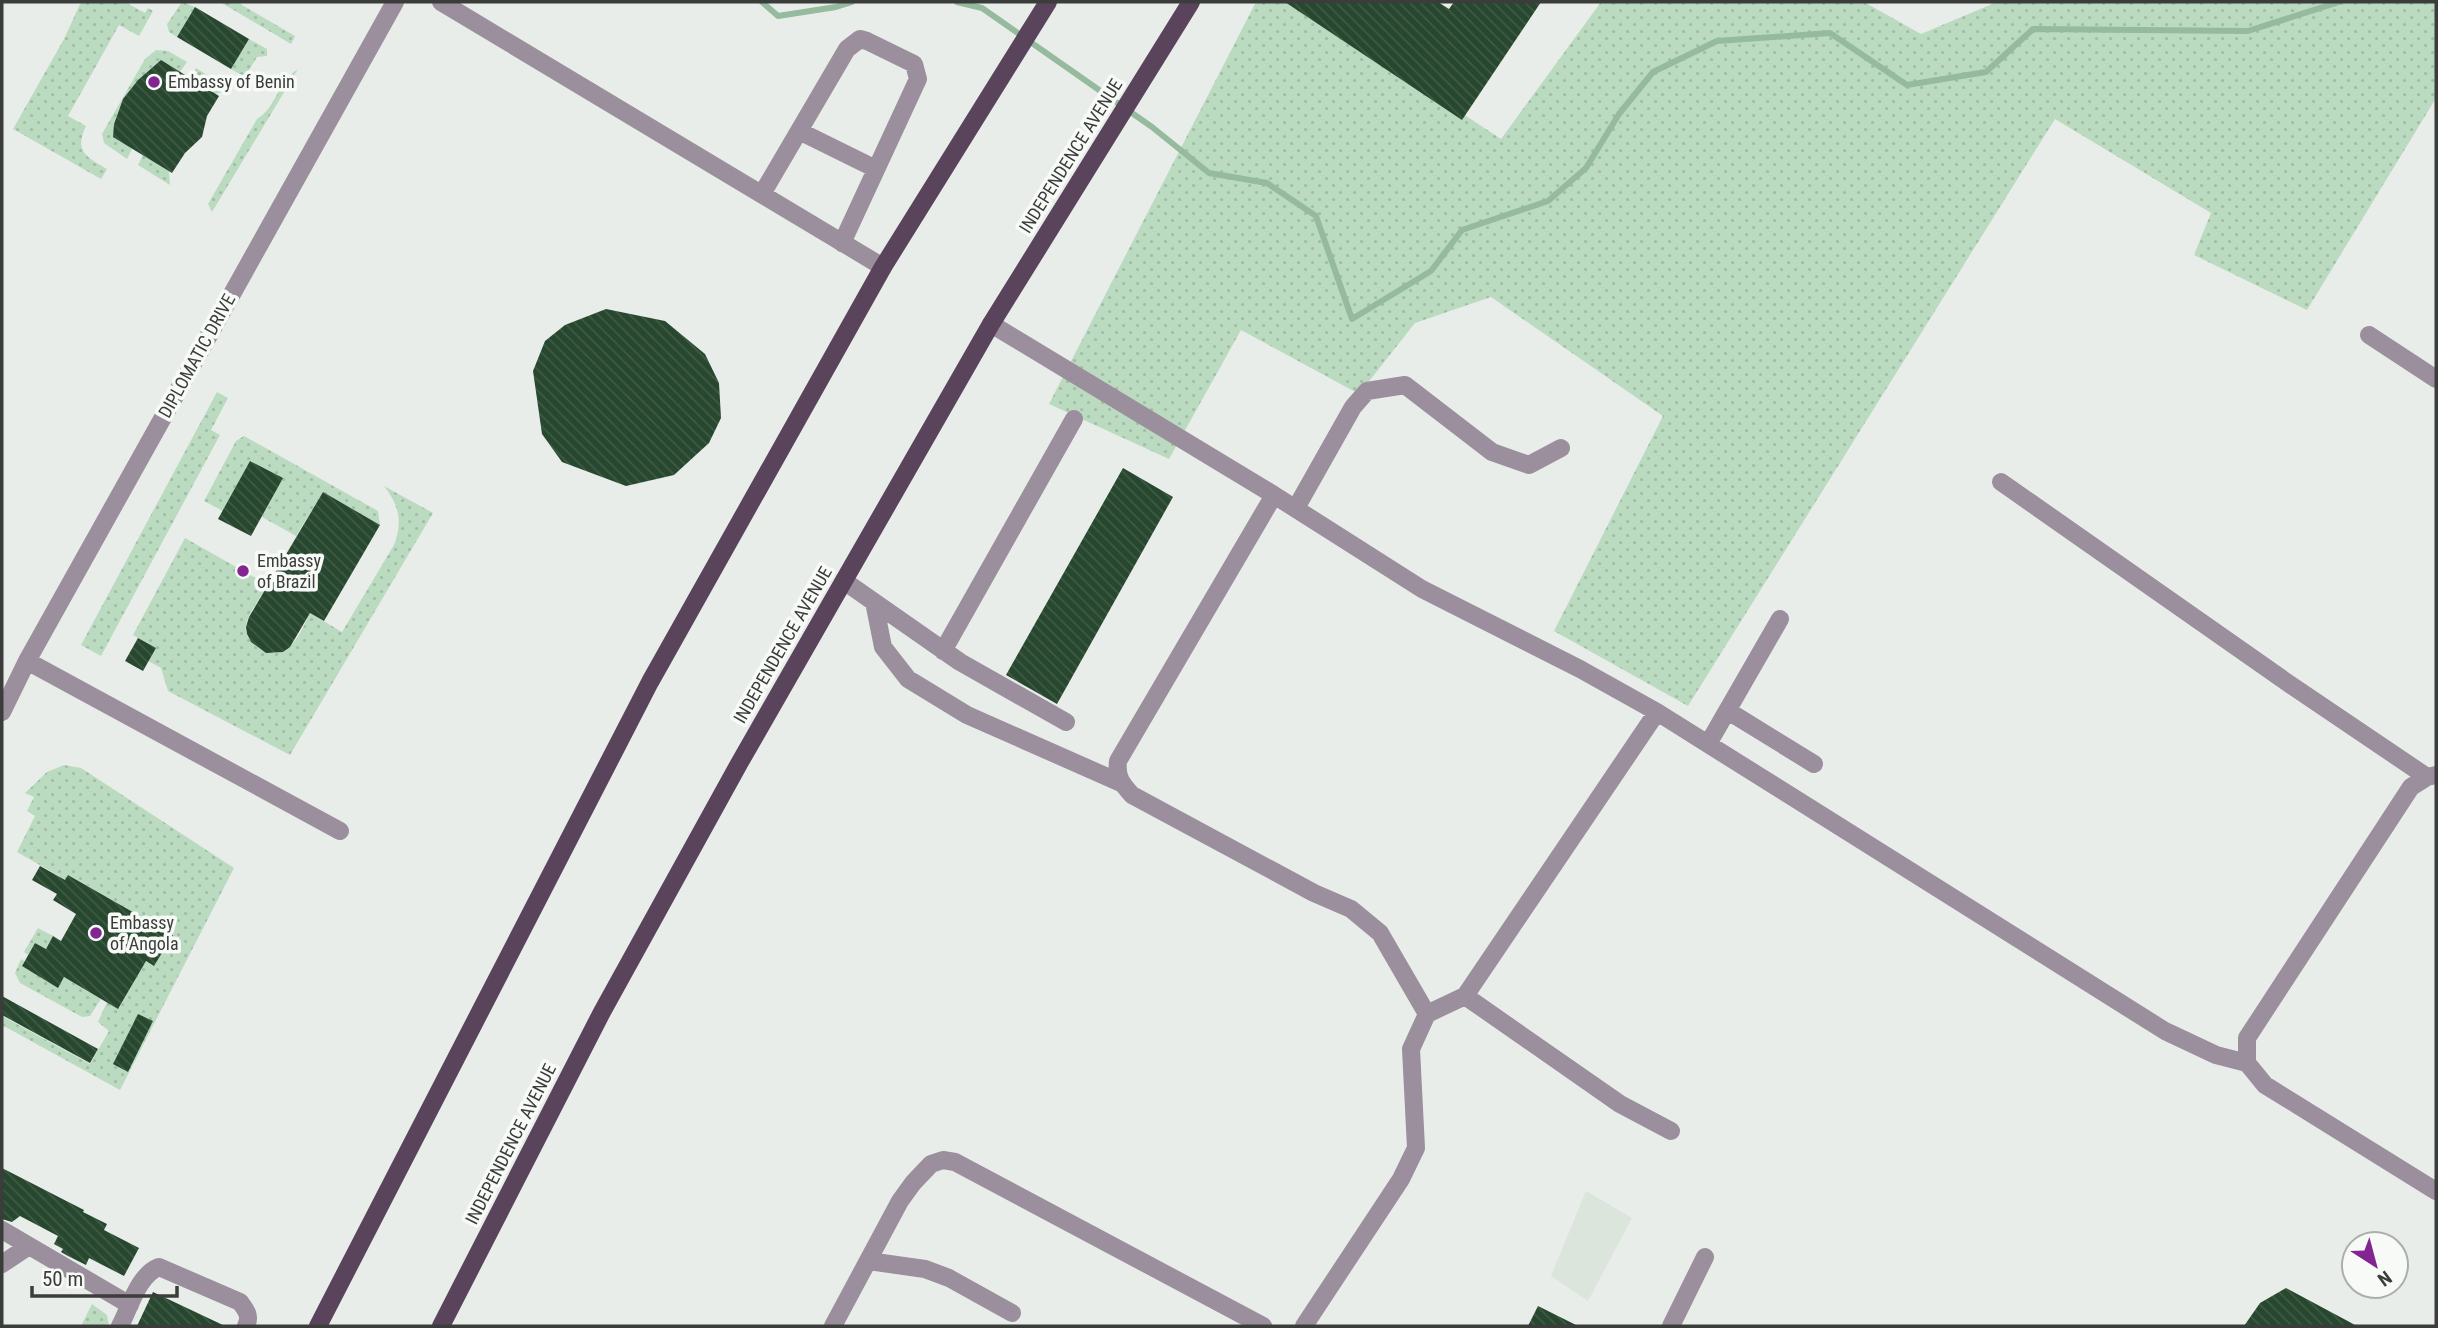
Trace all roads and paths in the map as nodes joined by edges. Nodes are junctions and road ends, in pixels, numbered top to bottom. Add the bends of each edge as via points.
1 (395, 2) edge
2 (441, 2) edge
3 (1048, 2) edge
4 (1187, 8) edge
5 (799, 131) junction
6 (876, 169) junction
7 (762, 194) junction
8 (842, 243) junction
9 (883, 267) junction
10 (991, 324) junction
11 (2369, 335) dead end
12 (2436, 379) edge
13 (1074, 419) dead end
14 (1561, 448) dead end
15 (2001, 482) dead end
16 (1274, 495) junction
17 (1296, 508) junction
18 (844, 581) junction
19 (874, 602) junction
20 (1780, 619) dead end
21 (943, 650) junction
22 (27, 661) junction
23 (1728, 711) junction
24 (2, 712) edge
25 (1657, 712) junction
26 (1066, 722) dead end
27 (1708, 744) junction
28 (1814, 764) dead end
29 (2432, 776) edge
30 (1121, 783) junction
31 (340, 831) dead end
32 (1465, 996) junction
33 (1427, 1014) junction
34 (2247, 1063) junction
35 (1671, 1131) dead end
36 (2436, 1191) edge
37 (2, 1230) edge
38 (29, 1246) junction
39 (1705, 1258) dead end
40 (868, 1261) junction
41 (2, 1264) edge
42 (131, 1305) junction
43 (1012, 1313) dead end
44 (120, 1326) edge
45 (246, 1326) edge
46 (318, 1326) edge
47 (441, 1326) edge
48 (833, 1326) edge
49 (1264, 1326) edge
50 (1304, 1326) edge
51 (1671, 1326) edge

1 - 22 street, DIPLOMATIC DRIVE
2 - 7 street
3 - 9 main road
4 - 10 main road, INDEPENDENCE AVENUE
5 - 6 street
5 - 6 street via 847,49 860,39 914,64 918,79
5 - 7 street
6 - 8 street
7 - 8 street
8 - 9 street
9 - 46 main road via 650,682
10 - 16 street
10 - 18 main road, INDEPENDENCE AVENUE
11 - 12 street
13 - 21 street
14 - 17 street via 1529,465 1492,452 1405,385 1367,391 1353,407
15 - 29 street via 2285,681
16 - 17 street
16 - 30 street via 1118,761
17 - 25 street via 1422,589
18 - 19 street
18 - 47 main road, INDEPENDENCE AVENUE via 602,1012
19 - 21 street
19 - 30 street via 883,647 908,679 967,715
20 - 23 street
21 - 26 street
22 - 24 street, DIPLOMATIC DRIVE
22 - 31 street
23 - 27 street
23 - 28 street
25 - 27 street
25 - 32 street
27 - 34 street via 2165,1031 2216,1055
29 - 34 street via 2411,787 2247,1038
30 - 33 street via 1132,795 1351,909 1380,933
32 - 33 street
32 - 35 street via 1620,1104
33 - 50 street via 1411,1049 1416,1148 1401,1180
34 - 36 street via 2265,1085
37 - 38 street
38 - 41 street
38 - 42 street
39 - 51 street
40 - 43 street via 925,1269
40 - 48 street
40 - 49 street via 900,1201 923,1170 943,1160 955,1162
42 - 44 street
42 - 45 street via 144,1278 159,1267 240,1302 247,1310

